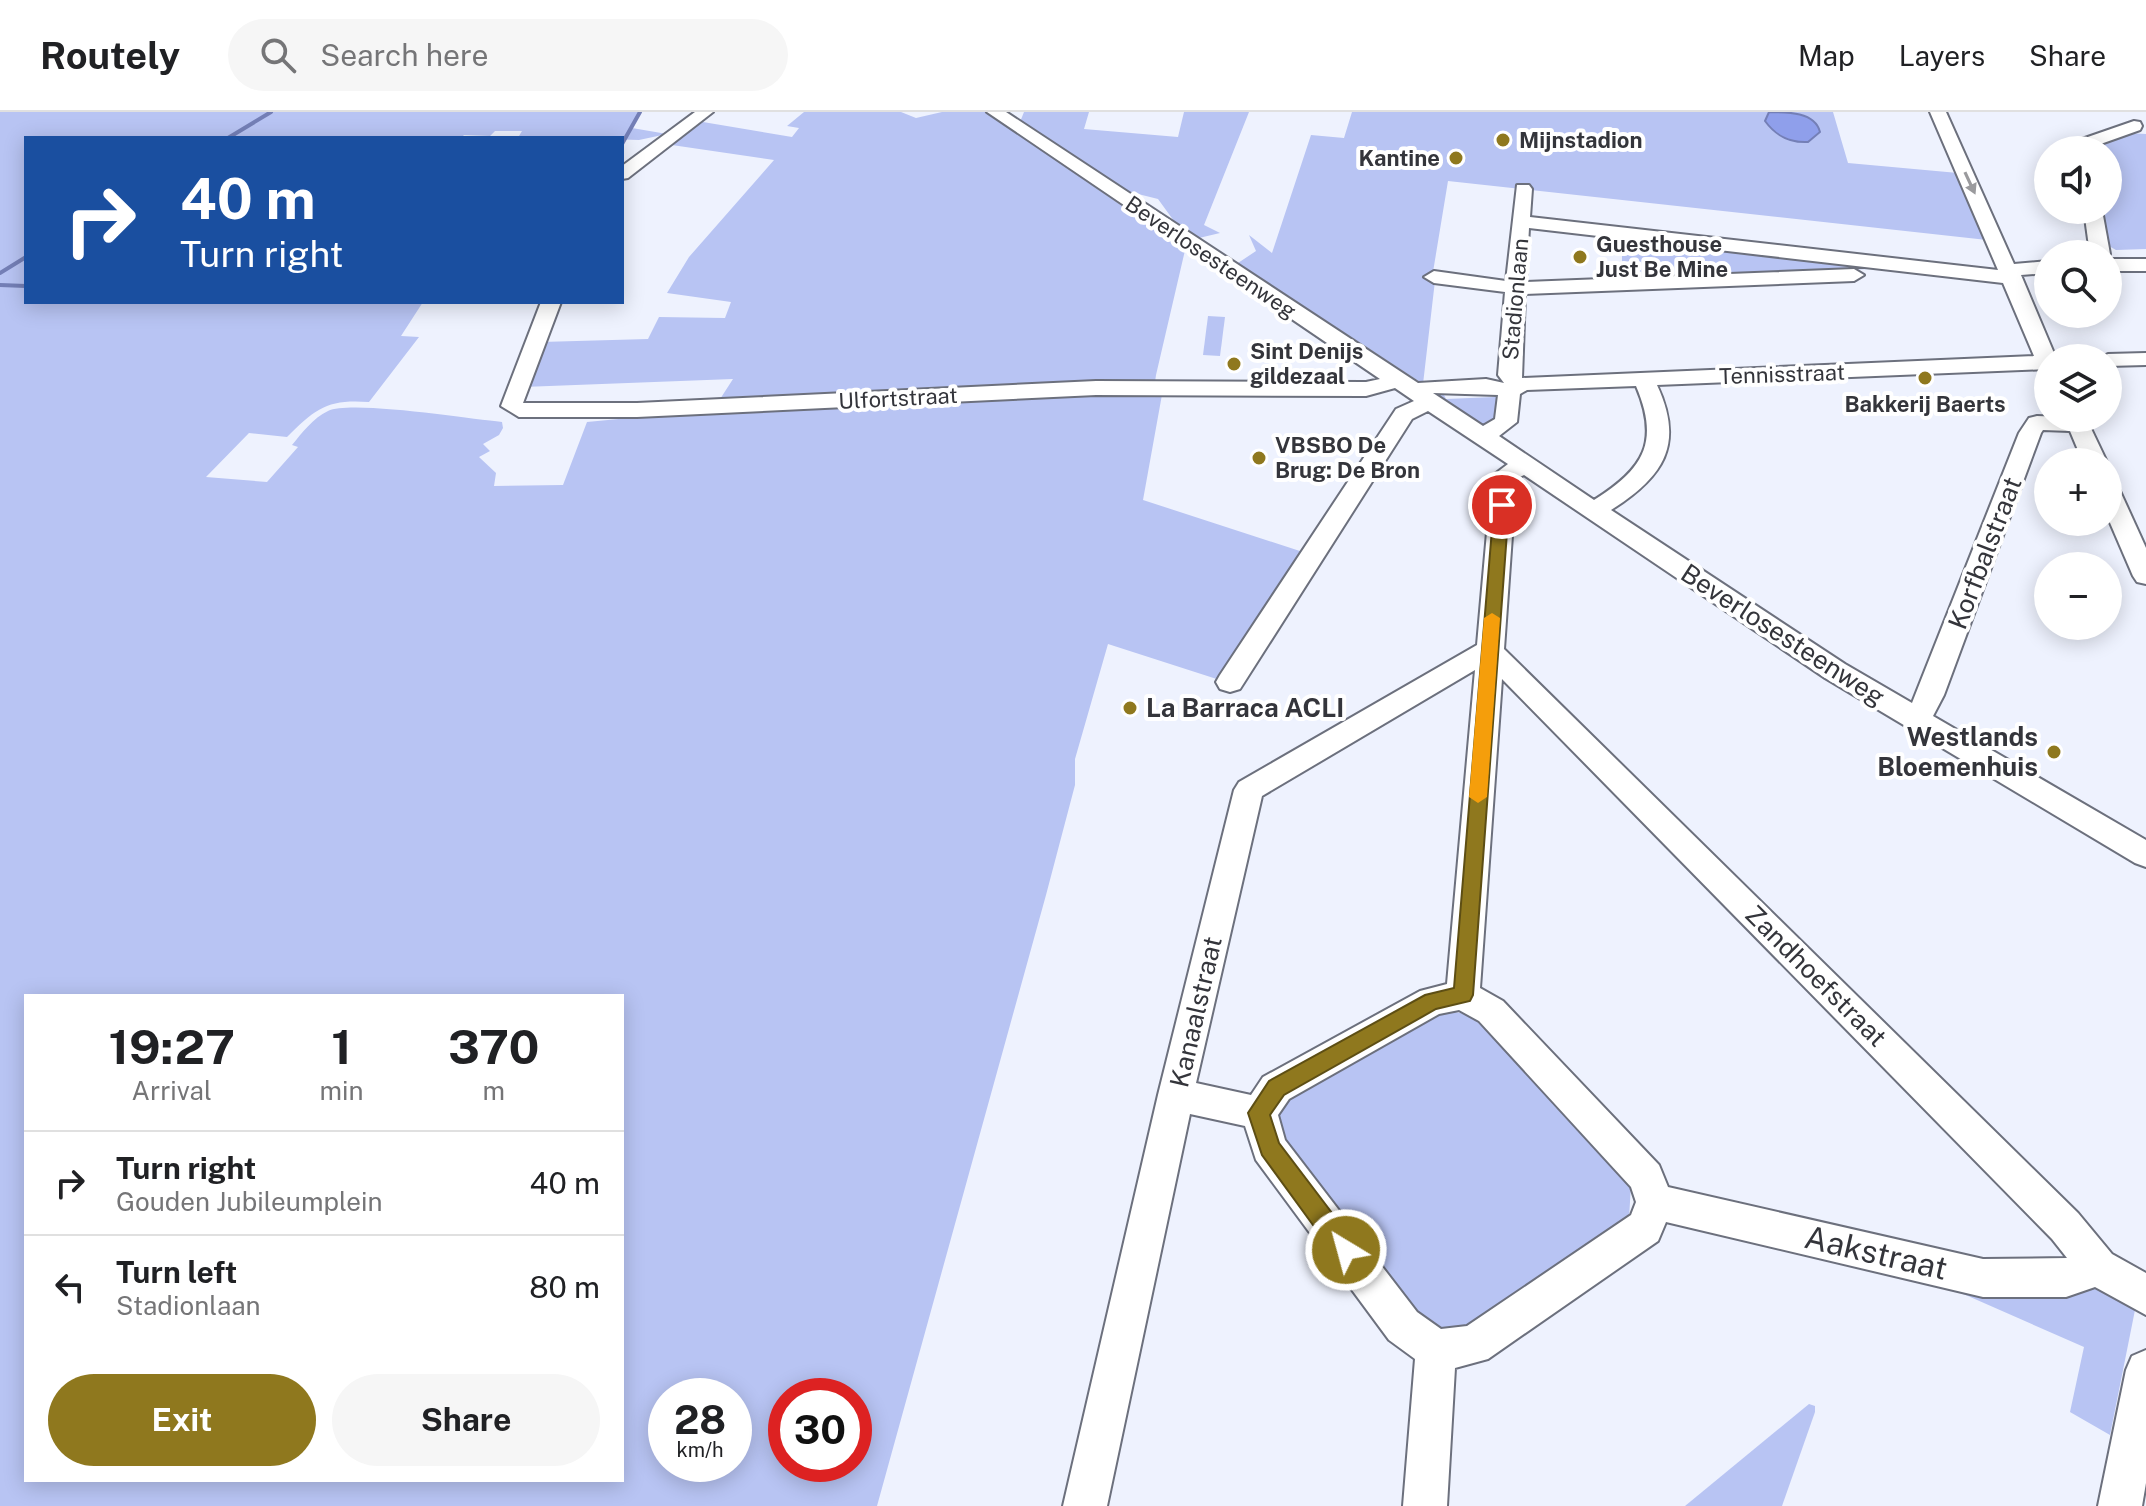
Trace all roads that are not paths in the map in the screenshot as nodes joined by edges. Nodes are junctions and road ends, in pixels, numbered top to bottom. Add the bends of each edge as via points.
1 (705, 112) edge
2 (995, 112) edge
3 (1938, 112) edge
4 (2135, 123) edge
5 (2104, 136) edge
6 (624, 173) edge
7 (1523, 189) dead end
8 (1522, 222) junction
9 (1611, 233) junction
10 (1895, 265) junction
11 (2122, 265) edge
12 (2146, 265) edge
13 (2034, 270) edge
14 (2011, 274) junction
15 (1434, 277) dead end
16 (1612, 284) junction
17 (1517, 288) junction
18 (550, 304) edge
19 (2040, 344) edge
20 (2146, 359) edge
21 (2122, 360) edge
22 (2034, 363) edge
23 (1644, 379) junction
24 (1396, 381) junction
25 (1512, 388) junction
26 (1427, 394) junction
27 (2034, 427) edge
28 (1482, 437) junction
29 (1524, 465) junction
30 (1593, 511) junction
31 (2122, 522) edge
32 (2146, 576) edge
33 (1489, 650) junction
34 (1230, 682) dead end
35 (1916, 721) junction
36 (2146, 855) edge
37 (1463, 995) junction
38 (1176, 1095) junction
39 (1259, 1113) junction
40 (1655, 1202) junction
41 (2098, 1267) junction
42 (2146, 1295) edge
43 (1436, 1350) junction
44 (2146, 1370) edge
45 (1085, 1506) edge
46 (1425, 1506) edge
47 (2120, 1506) edge

1 - 6 street
2 - 24 street, Beverlosesteenweg
3 -> 14 street
4 - 5 street
7 - 8 street, Stadionlaan
8 - 9 street
8 - 17 street, Stadionlaan
9 - 10 street
9 - 16 street
10 - 14 street
10 - 16 street via 1888,274
11 - 12 street
13 - 14 street
14 - 19 street
15 - 17 street
16 - 17 street
17 - 25 street, Stadionlaan
18 - 24 street, Ulfortstraat via 512,400 519,410 664,409 1096,388 1366,389
20 - 21 street
22 - 23 street, Tennisstraat
23 - 25 street, Tennisstraat
23 - 30 street via 1657,404 1660,443 1642,476
24 - 26 street, Beverlosesteenweg
25 - 26 street, Tennisstraat
25 - 28 street, Stadionlaan via 1506,422
26 - 28 street, Beverlosesteenweg
26 - 34 street via 1404,414
27 - 35 street, Korfbalstraat
28 - 29 street, Beverlosesteenweg
29 - 30 street, Beverlosesteenweg
29 - 33 street via 1504,476
30 - 35 street, Beverlosesteenweg
31 - 32 street
33 - 37 street
33 - 38 street, Kanaalstraat via 1249,790
33 - 41 street, Zandhoefstraat via 2054,1215
35 - 36 street, Beverlosesteenweg
37 - 39 street via 1432,1001 1276,1088
37 - 40 street via 1491,1011 1557,1080 1646,1177
38 - 39 street
38 - 45 street, Kanaalstraat
39 - 43 street via 1269,1148 1307,1199 1403,1326
40 - 41 street, Aakstraat via 1983,1278 2066,1278
40 - 43 street via 1645,1228 1474,1345
41 - 42 street, Zandhoefstraat
43 - 46 street
44 - 47 street

